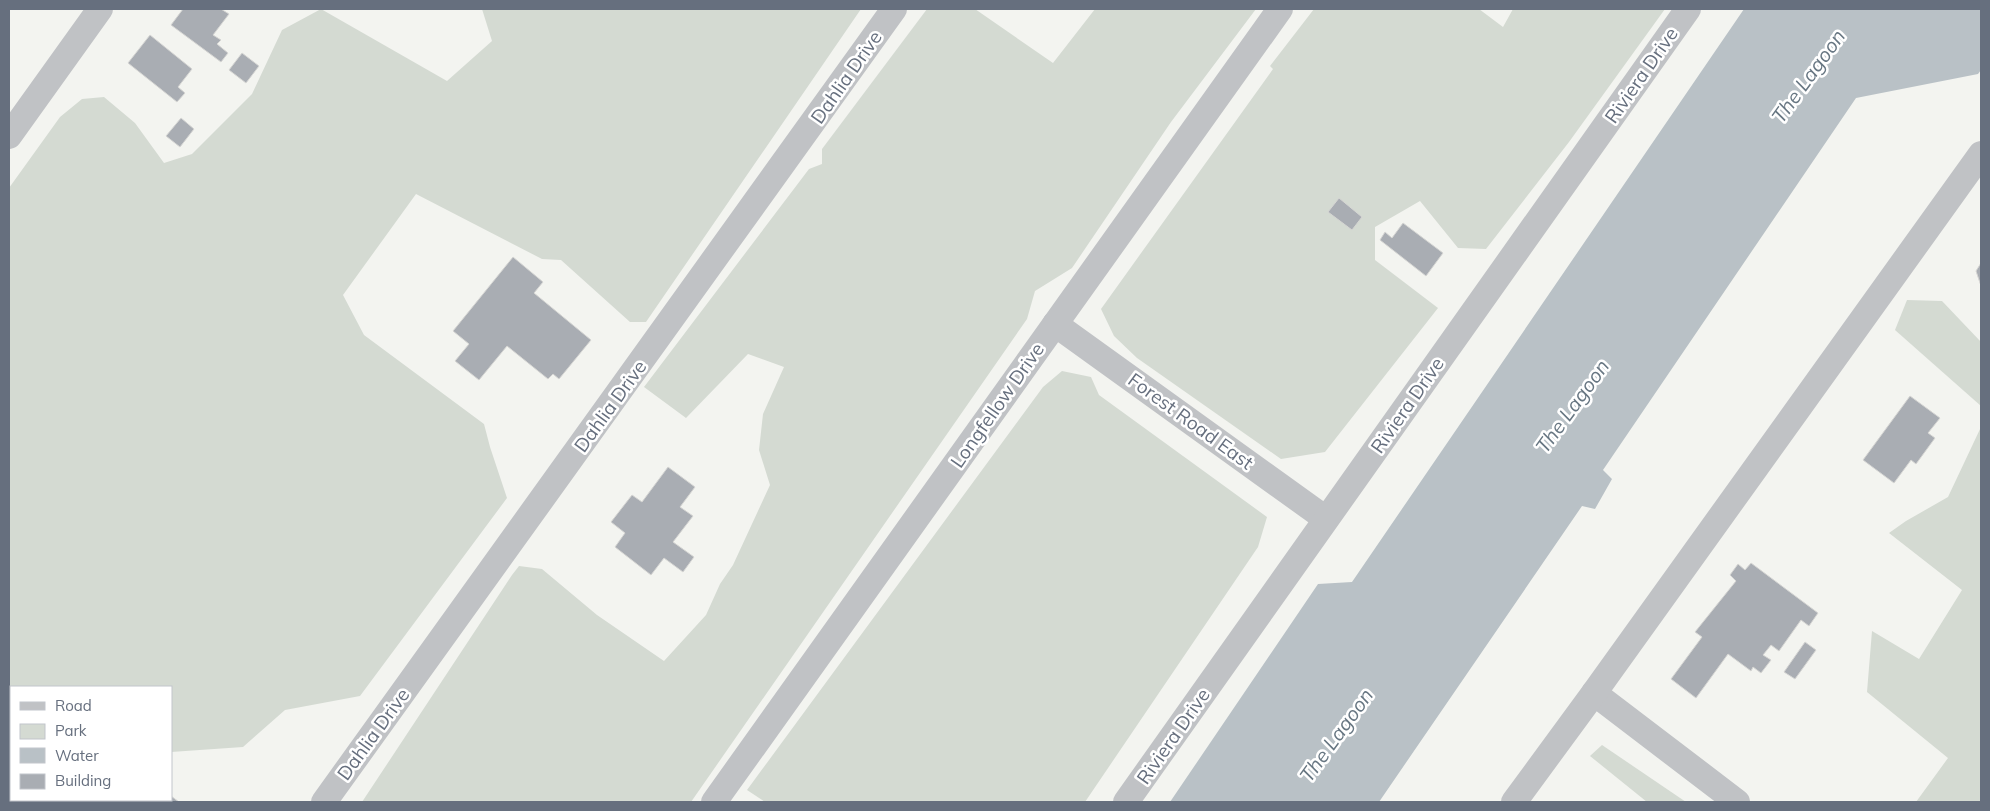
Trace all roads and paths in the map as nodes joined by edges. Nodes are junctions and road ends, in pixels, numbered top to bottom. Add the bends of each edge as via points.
1 (100, 9) edge
2 (894, 9) edge
3 (1280, 9) edge
4 (1688, 9) edge
5 (9, 136) edge
6 (1981, 154) edge
7 (1056, 324) junction
8 (1326, 519) junction
9 (1594, 693) junction
10 (324, 802) edge
11 (714, 802) edge
12 (1126, 802) edge
13 (1514, 802) edge
14 (1737, 802) edge

1 - 5 street
2 - 10 street, Dahlia Drive
3 - 7 street, Longfellow Drive
4 - 8 street, Riviera Drive
6 - 9 street
7 - 8 street, Forest Road East
7 - 11 street, Longfellow Drive
8 - 12 street, Riviera Drive
9 - 13 street
9 - 14 street

